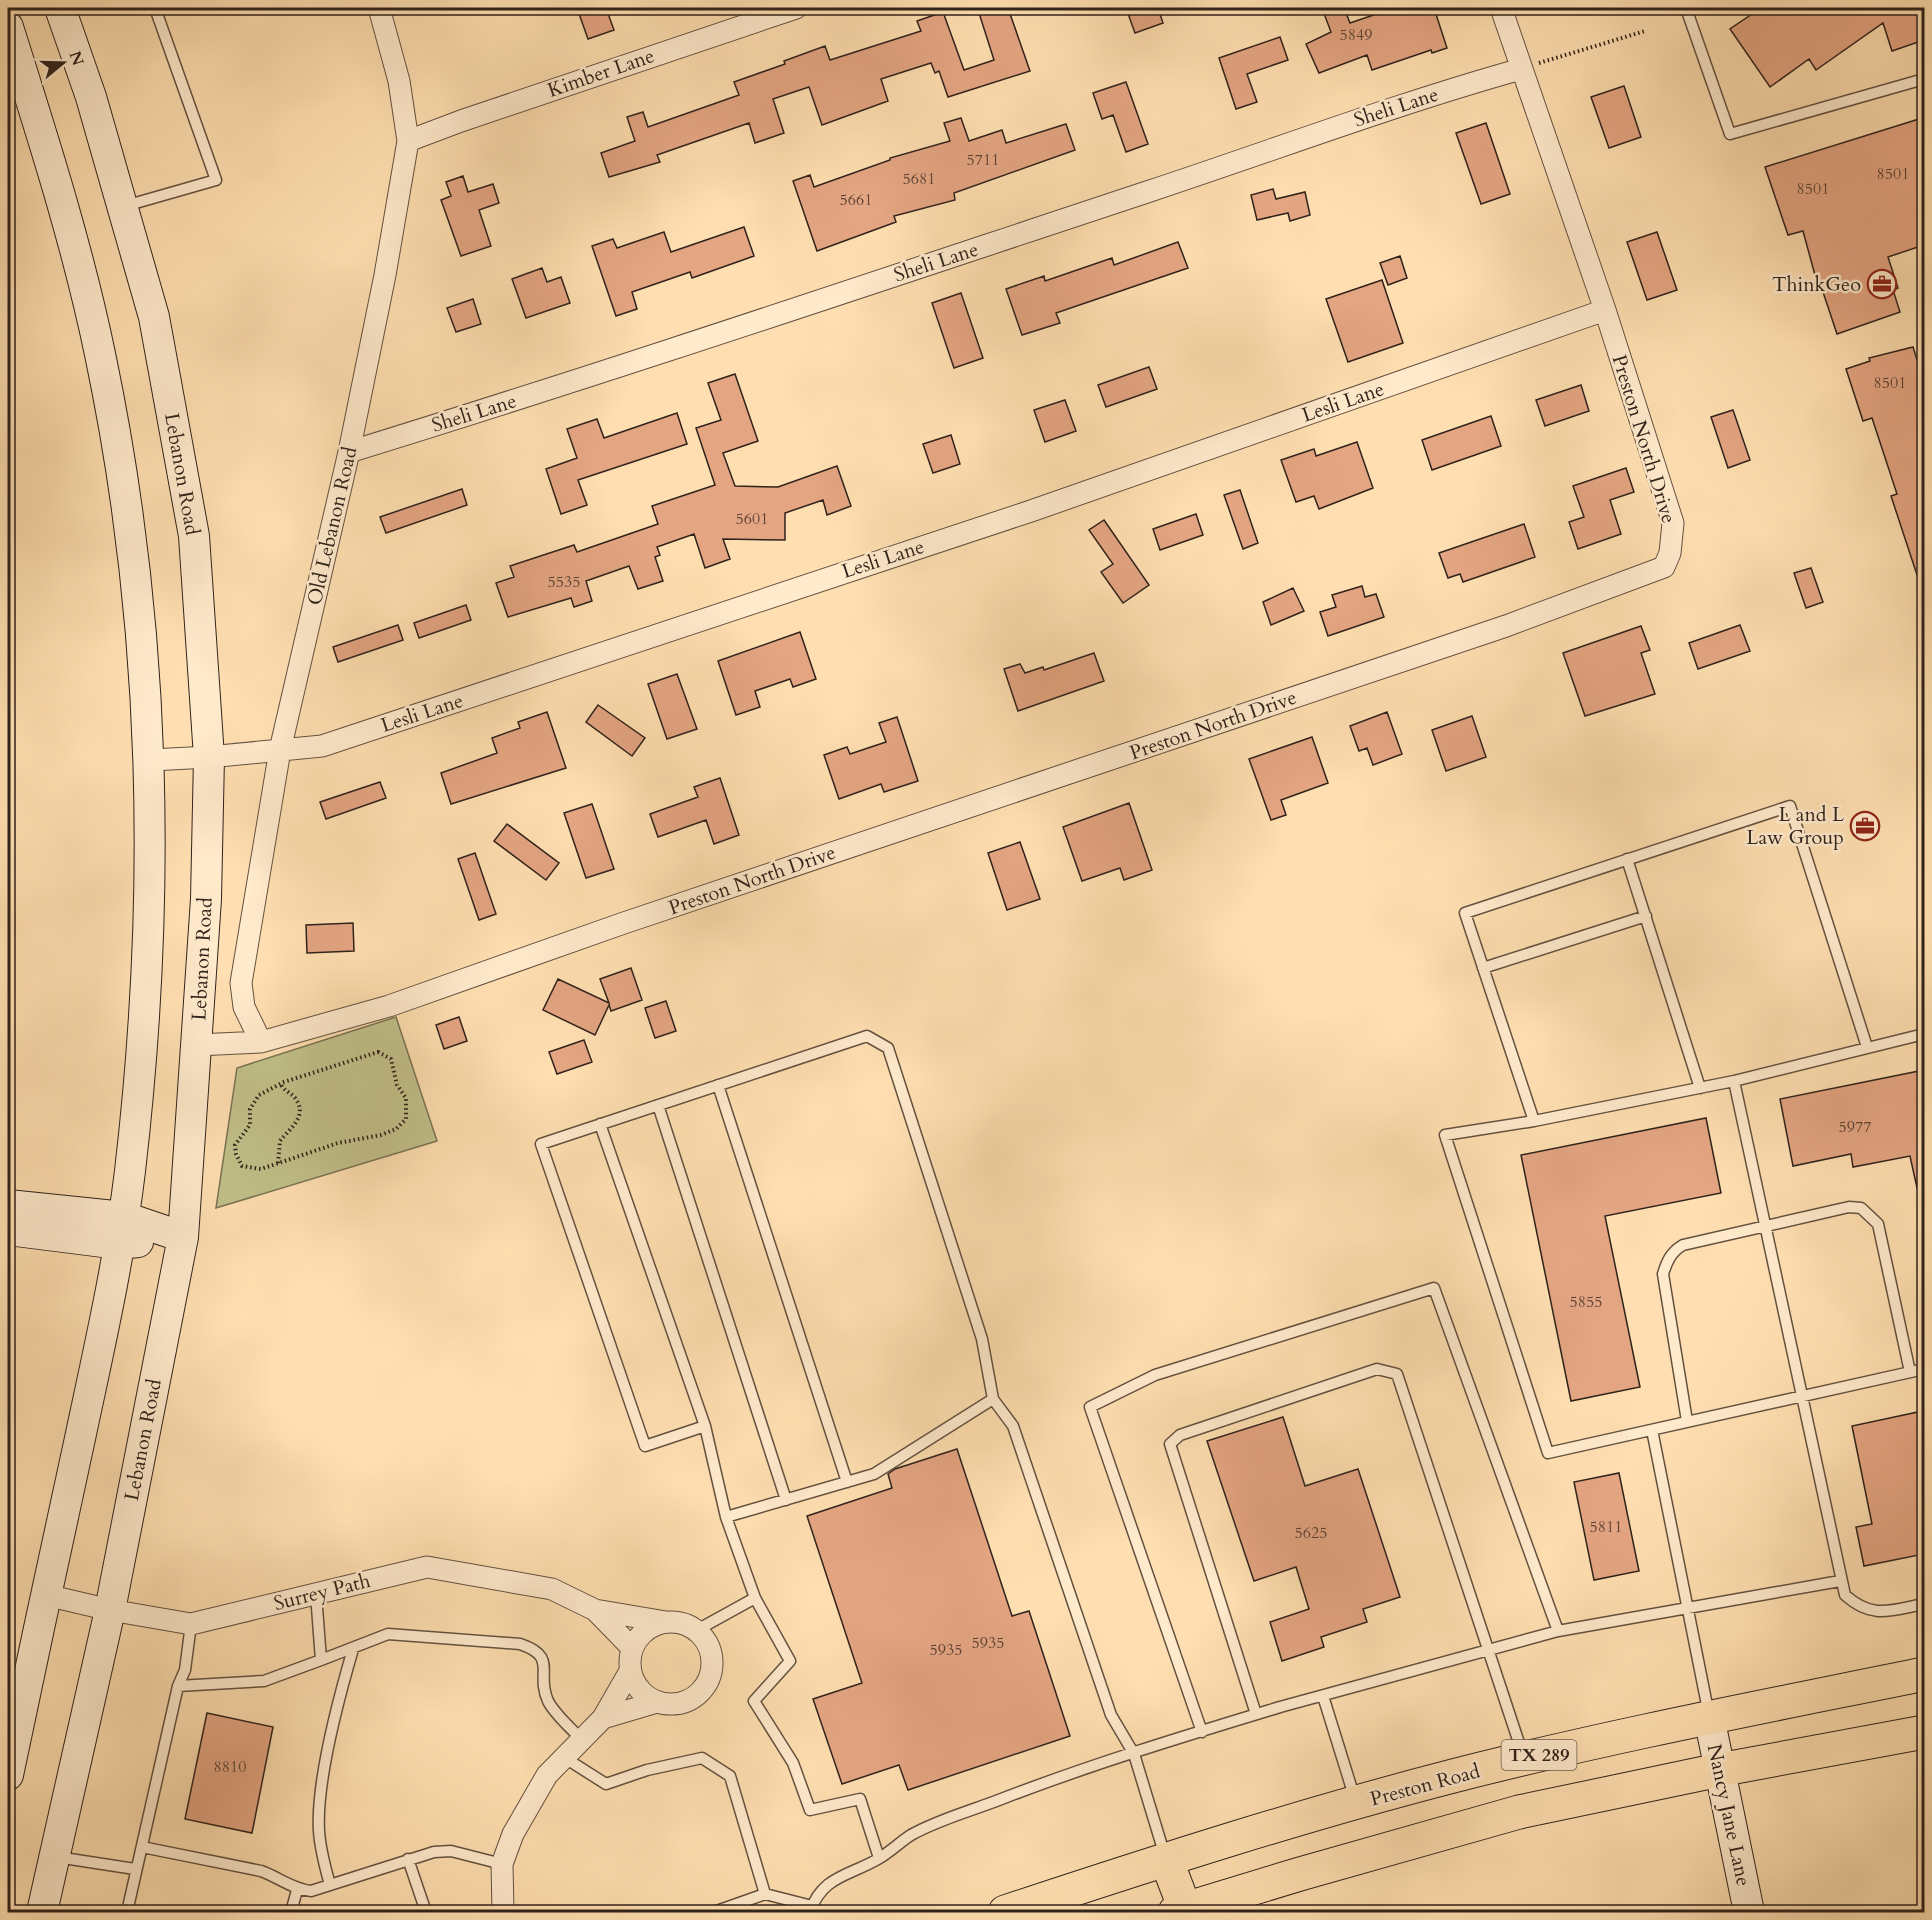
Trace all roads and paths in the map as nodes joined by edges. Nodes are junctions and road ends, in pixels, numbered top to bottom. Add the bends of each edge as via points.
1 (60, 8) edge
2 (155, 8) edge
3 (379, 8) edge
4 (796, 8) edge
5 (1501, 8) edge
6 (1686, 8) edge
7 (8, 27) edge
8 (1644, 31) dead end
9 (1521, 69) junction
10 (1924, 79) edge
11 (408, 141) junction
12 (122, 207) junction
13 (1605, 310) junction
14 (349, 452) junction
15 (279, 750) junction
16 (209, 757) junction
17 (151, 760) junction
18 (1628, 859) junction
19 (1646, 916) junction
20 (1483, 968) junction
21 (1924, 1034) edge
22 (261, 1042) junction
23 (197, 1045) junction
24 (1867, 1047) junction
25 (1734, 1081) junction
26 (280, 1084) junction
27 (718, 1085) junction
28 (1700, 1088) junction
29 (658, 1105) junction
30 (1534, 1121) junction
31 (600, 1124) junction
32 (278, 1163) junction
33 (8, 1205) edge
34 (1765, 1227) junction
35 (8, 1230) edge
36 (121, 1231) junction
37 (183, 1237) junction
38 (1924, 1369) edge
39 (1910, 1372) junction
40 (1801, 1396) junction
41 (993, 1399) junction
42 (1687, 1421) junction
43 (705, 1426) junction
44 (1652, 1430) junction
45 (847, 1482) junction
46 (786, 1500) junction
47 (726, 1517) junction
48 (1840, 1581) junction
49 (316, 1594) junction
50 (46, 1595) junction
51 (755, 1598) junction
52 (1924, 1604) edge
53 (1688, 1607) junction
54 (110, 1610) junction
55 (595, 1610) junction
56 (666, 1622) junction
57 (191, 1624) junction
58 (697, 1630) junction
59 (1558, 1631) junction
60 (632, 1648) junction
61 (353, 1649) junction
62 (1490, 1650) junction
63 (321, 1660) junction
64 (630, 1671) junction
65 (1924, 1674) edge
66 (178, 1686) junction
67 (1323, 1696) junction
68 (657, 1702) junction
69 (1256, 1714) junction
70 (1709, 1717) junction
71 (603, 1718) junction
72 (1202, 1732) junction
73 (1924, 1732) edge
74 (583, 1741) junction
75 (1134, 1754) junction
76 (565, 1758) junction
77 (1524, 1759) junction
78 (1719, 1770) junction
79 (8, 1775) edge
80 (1356, 1804) junction
81 (142, 1847) junction
82 (54, 1857) junction
83 (879, 1858) junction
84 (408, 1859) junction
85 (1166, 1859) junction
86 (502, 1863) junction
87 (135, 1869) junction
88 (330, 1885) junction
89 (297, 1890) junction
90 (765, 1894) junction
91 (811, 1909) edge
92 (42, 1912) edge
93 (126, 1912) edge
94 (291, 1912) edge
95 (426, 1912) edge
96 (503, 1912) edge
97 (714, 1912) edge
98 (1005, 1912) edge
99 (1183, 1912) edge
100 (1749, 1912) edge

1 - 12 main road, Lebanon Road
2 - 12 lane via 216,180
3 - 11 street, Old Lebanon Road via 399,81
4 - 11 street, Kimber Lane
5 - 9 street, Preston North Drive
6 - 10 lane via 1730,134
7 - 17 main road via 63,203 100,352 139,597
8 - 9 path
9 - 13 street, Preston North Drive
9 - 14 street, Sheli Lane via 1418,98 573,382
11 - 14 street, Old Lebanon Road
12 - 16 main road, Lebanon Road via 154,317 194,536
13 - 15 street, Lesli Lane via 1031,511 322,746
13 - 22 street, Preston North Drive via 1673,523 1671,553 1664,567 1495,630 389,1006
14 - 15 street, Old Lebanon Road
15 - 16 street, Lesli Lane
15 - 22 street, Old Lebanon Road via 241,983 244,1007
16 - 17 street, Lesli Lane
16 - 23 main road, Lebanon Road
17 - 36 main road via 149,911 139,1069
18 - 19 lane
18 - 20 lane via 1465,913
18 - 24 lane via 1790,806
19 - 20 lane
19 - 28 lane
20 - 30 lane
21 - 24 lane
22 - 23 street, Preston North Drive
23 - 37 main road, Lebanon Road
24 - 25 lane
25 - 28 lane
25 - 34 lane
26 - 32 path via 295,1098 299,1114 294,1127 280,1141
26 - 32 path via 253,1102 250,1125 235,1145 242,1166 261,1168
26 - 32 path via 378,1052 391,1059 408,1108 406,1119 396,1129
27 - 29 lane
27 - 41 lane via 867,1036 888,1048 982,1339
27 - 45 lane
28 - 30 lane
29 - 31 lane
29 - 46 lane
30 - 44 lane via 1445,1135 1548,1453
31 - 43 lane
31 - 43 lane via 541,1144 641,1435 645,1446
33 - 36 main road
34 - 39 lane via 1849,1208 1861,1208 1870,1214 1878,1224
34 - 40 lane
34 - 42 lane via 1683,1245 1667,1261 1663,1274
35 - 36 main road
36 - 37 main road
36 - 50 main road
37 - 54 main road, Lebanon Road
38 - 39 lane
39 - 40 lane
40 - 42 lane
40 - 48 lane
41 - 45 lane via 874,1474
41 - 75 lane via 1013,1426 1110,1715
42 - 44 lane
43 - 47 lane
44 - 53 lane
45 - 46 lane
46 - 47 lane
47 - 51 lane
48 - 52 lane via 1845,1595 1867,1611
48 - 53 lane
49 - 55 street, Surrey Path via 427,1567 552,1589
49 - 57 street, Surrey Path
49 - 63 lane
50 - 54 street, Surrey Path
50 - 79 main road
51 - 58 lane
51 - 83 lane via 790,1661 754,1701 793,1763 810,1810 860,1799
53 - 59 lane
53 - 70 lane
54 - 57 street, Surrey Path
54 - 82 main road, Lebanon Road
55 - 56 street, Surrey Path
55 - 60 street, Surrey Path
56 - 58 street, Surrey Path via 682,1623
56 - 60 street via 650,1627
57 - 66 lane via 185,1670
58 - 68 street via 709,1646 713,1665 708,1683 695,1697 677,1704
59 - 62 lane
59 - 72 lane via 1434,1288 1155,1375 1090,1407
60 - 64 street
61 - 63 lane
61 - 74 lane via 388,1634 520,1644 537,1650 544,1661 549,1702
61 - 88 lane via 319,1810 319,1831
62 - 67 lane
62 - 69 lane via 1397,1374 1377,1369 1180,1435 1170,1444
62 - 77 lane
63 - 66 lane via 264,1681
64 - 68 street via 641,1692
64 - 71 street
65 - 70 main road, Preston Road / TX 289
66 - 81 lane
67 - 69 lane
67 - 80 lane
68 - 71 street
69 - 72 lane
70 - 77 main road, Preston Road / TX 289
70 - 78 main road, Nancy Jane Lane
71 - 74 street
72 - 75 lane
73 - 78 main road, TX 289
74 - 76 street
75 - 83 lane via 1059,1777 936,1824
75 - 85 lane
76 - 86 street via 547,1775 513,1833
76 - 90 lane via 606,1784 702,1758 730,1776
77 - 80 main road, Preston Road / TX 289
78 - 99 main road, TX 289 via 1519,1812
78 - 100 main road, Nancy Jane Lane
80 - 85 main road, Preston Road / TX 289
81 - 87 lane
81 - 89 lane via 261,1871
82 - 87 lane
82 - 92 main road, Lebanon Road
83 - 91 lane via 835,1878 815,1896
84 - 86 lane via 451,1851
84 - 88 lane
84 - 95 lane
85 - 98 main road, Preston Road / TX 289
85 - 99 main road
86 - 96 street
87 - 93 lane
88 - 89 lane
89 - 94 lane
90 - 91 lane
90 - 97 lane

